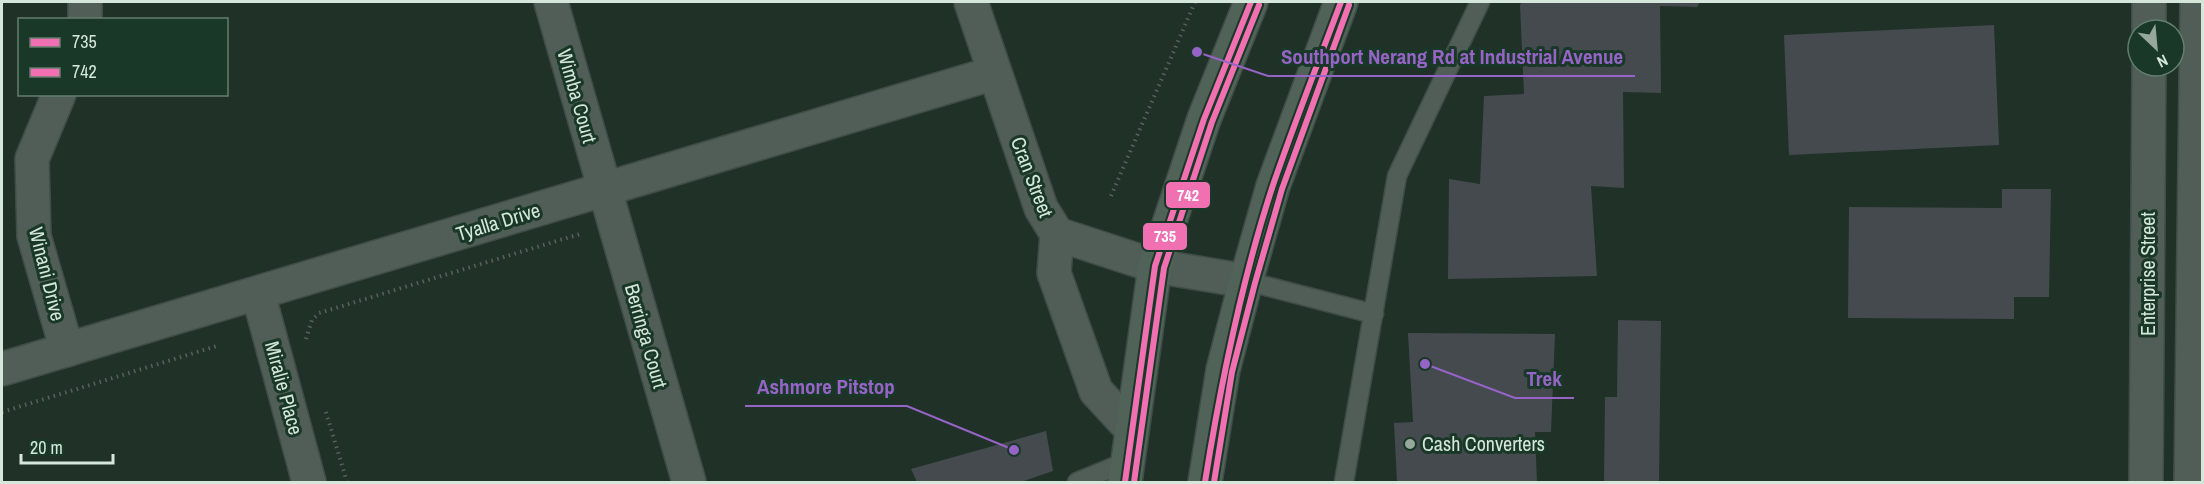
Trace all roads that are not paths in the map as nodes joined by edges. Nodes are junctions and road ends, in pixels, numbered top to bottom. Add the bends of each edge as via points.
1 (86, 2) edge
2 (551, 2) edge
3 (971, 2) edge
4 (1251, 2) edge
5 (1341, 2) edge
6 (1480, 2) edge
7 (2149, 2) edge
8 (2197, 2) edge
9 (85, 18) edge
10 (2149, 18) edge
11 (994, 74) junction
12 (2149, 78) edge
13 (57, 96) edge
14 (604, 190) junction
15 (1057, 234) junction
16 (1155, 266) junction
17 (1246, 282) junction
18 (258, 293) junction
19 (1374, 314) junction
20 (67, 350) junction
21 (2, 369) edge
22 (1128, 458) edge
23 (309, 483) edge
24 (689, 483) edge
25 (1077, 483) edge
26 (1205, 483) edge
27 (1344, 483) edge
28 (2146, 483) edge
29 (2191, 483) edge

1 - 9 street
2 - 14 street, Wimba Court
3 - 11 street, Cran Street
4 - 16 main road via 1204,119
5 - 17 main road via 1273,186
6 - 19 lane via 1397,176
7 - 10 street
8 - 29 street
11 - 14 street, Tyalla Drive
11 - 15 street, Cran Street via 1041,208
12 - 28 street, Enterprise Street
13 - 20 street, Winani Drive via 32,159 34,236
14 - 18 street, Tyalla Drive
14 - 24 street, Berringa Court
15 - 16 street, Cran Street
15 - 22 street via 1054,273 1096,391
16 - 17 street, Cran Street
16 - 22 main road
17 - 19 lane
17 - 26 main road via 1223,370
18 - 20 street, Tyalla Drive
18 - 23 street, Miralie Place
19 - 27 lane
20 - 21 street, Tyalla Drive
22 - 25 lane

